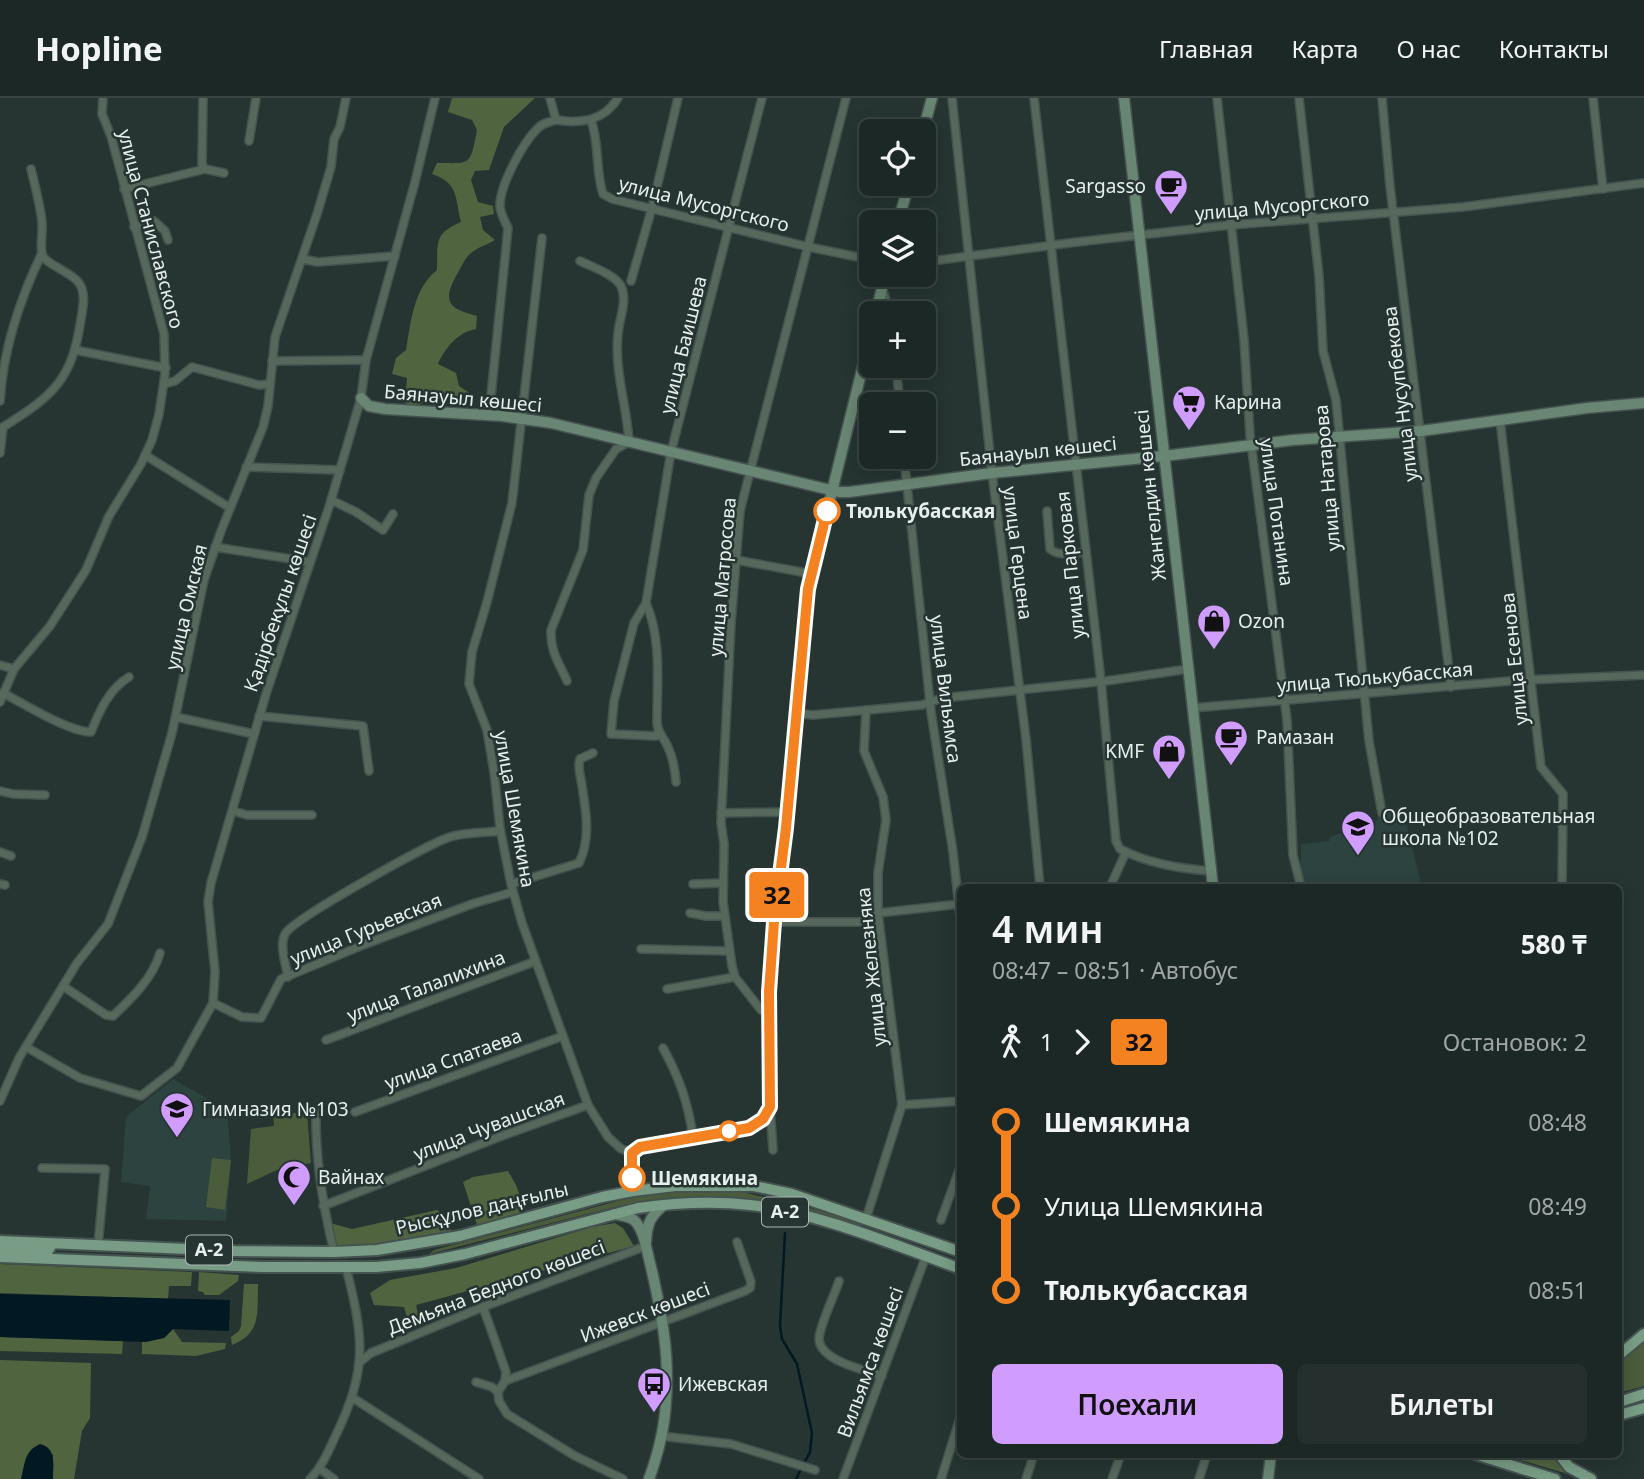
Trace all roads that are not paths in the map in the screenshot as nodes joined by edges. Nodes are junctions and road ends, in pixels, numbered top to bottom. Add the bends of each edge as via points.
1 (103, 98) edge
2 (203, 98) edge
3 (256, 98) edge
4 (346, 98) edge
5 (435, 98) edge
6 (550, 98) edge
7 (618, 98) edge
8 (678, 98) edge
9 (762, 98) edge
10 (846, 98) edge
11 (932, 98) edge
12 (952, 98) edge
13 (1034, 98) edge
14 (1124, 98) edge
15 (1217, 98) edge
16 (1299, 98) edge
17 (1382, 98) edge
18 (1593, 98) edge
19 (926, 119) edge
20 (556, 120) junction
21 (591, 120) junction
22 (249, 141) dead end
23 (31, 169) dead end
24 (205, 169) junction
25 (224, 173) dead end
26 (1644, 183) edge
27 (124, 189) junction
28 (1603, 189) junction
29 (652, 208) junction
30 (1394, 211) junction
31 (1313, 218) junction
32 (1230, 225) junction
33 (729, 226) junction
34 (134, 227) junction
35 (1139, 236) junction
36 (542, 239) dead end
37 (168, 240) dead end
38 (1049, 246) junction
39 (809, 247) junction
40 (42, 253) junction
41 (969, 255) junction
42 (395, 256) junction
43 (859, 257) edge
44 (302, 260) junction
45 (936, 260) edge
46 (580, 261) dead end
47 (631, 281) dead end
48 (882, 287) joint
49 (879, 301) edge
50 (886, 301) edge
51 (75, 350) junction
52 (272, 360) junction
53 (366, 360) junction
54 (166, 368) junction
55 (860, 378) edge
56 (164, 384) junction
57 (270, 384) junction
58 (361, 398) junction
59 (0, 401) edge
60 (1644, 403) edge
61 (0, 416) edge
62 (489, 416) junction
63 (521, 419) junction
64 (1500, 420) junction
65 (3, 427) junction
66 (1421, 431) junction
67 (1339, 437) junction
68 (629, 442) junction
69 (1253, 445) junction
70 (671, 452) junction
71 (0, 453) edge
72 (145, 456) junction
73 (1164, 456) junction
74 (1075, 463) junction
75 (246, 467) junction
76 (905, 469) edge
77 (340, 470) junction
78 (751, 471) junction
79 (992, 473) junction
80 (907, 484) junction
81 (831, 490) junction
82 (331, 500) junction
83 (230, 508) junction
84 (1047, 511) dead end
85 (393, 514) dead end
86 (215, 547) junction
87 (1086, 552) junction
88 (736, 560) junction
89 (310, 562) junction
90 (812, 574) junction
91 (646, 603) junction
92 (0, 665) edge
93 (14, 669) junction
94 (1188, 669) junction
95 (1644, 675) edge
96 (129, 677) dead end
97 (1532, 680) junction
98 (567, 681) dead end
99 (1101, 681) junction
100 (1451, 687) junction
101 (1020, 689) junction
102 (4, 693) junction
103 (1365, 693) junction
104 (1284, 700) junction
105 (0, 702) edge
106 (930, 703) junction
107 (1192, 708) junction
108 (866, 710) junction
109 (796, 713) junction
110 (260, 716) junction
111 (176, 717) junction
112 (658, 732) junction
113 (254, 734) junction
114 (593, 753) dead end
115 (369, 771) dead end
116 (676, 782) dead end
117 (0, 790) edge
118 (45, 795) dead end
119 (233, 811) junction
120 (787, 812) junction
121 (721, 813) junction
122 (1382, 813) dead end
123 (312, 815) dead end
124 (500, 831) junction
125 (0, 852) edge
126 (1126, 852) junction
127 (12, 856) dead end
128 (1212, 871) junction
129 (723, 883) junction
130 (693, 884) dead end
131 (1040, 884) edge
132 (1111, 884) edge
133 (1213, 884) edge
134 (1300, 884) edge
135 (1562, 884) edge
136 (957, 887) edge
137 (512, 888) junction
138 (957, 905) edge
139 (878, 912) junction
140 (690, 913) dead end
141 (724, 916) junction
142 (774, 922) junction
143 (641, 949) dead end
144 (729, 951) junction
145 (160, 953) dead end
146 (536, 961) junction
147 (288, 977) junction
148 (735, 977) junction
149 (63, 986) junction
150 (667, 989) dead end
151 (213, 1003) junction
152 (769, 1012) junction
153 (563, 1036) junction
154 (327, 1040) dead end
155 (26, 1047) junction
156 (663, 1048) dead end
157 (0, 1101) edge
158 (957, 1101) edge
159 (588, 1105) junction
160 (902, 1105) junction
161 (770, 1107) junction
162 (316, 1112) dead end
163 (355, 1112) dead end
164 (693, 1137) junction
165 (773, 1150) dead end
166 (632, 1153) junction
167 (42, 1168) dead end
168 (957, 1176) edge
169 (633, 1191) junction
170 (665, 1204) junction
171 (323, 1206) junction
172 (611, 1213) junction
173 (866, 1219) junction
174 (941, 1220) dead end
175 (0, 1241) edge
176 (737, 1242) dead end
177 (52, 1244) junction
178 (417, 1244) junction
179 (97, 1246) junction
180 (646, 1246) junction
181 (150, 1248) junction
182 (901, 1248) junction
183 (0, 1249) edge
184 (263, 1251) junction
185 (957, 1251) edge
186 (334, 1252) junction
187 (957, 1252) edge
188 (926, 1256) junction
189 (0, 1258) edge
190 (81, 1261) junction
191 (421, 1263) junction
192 (262, 1267) junction
193 (346, 1267) junction
194 (957, 1268) edge
195 (839, 1281) dead end
196 (483, 1307) junction
197 (663, 1323) junction
198 (1644, 1334) edge
199 (1622, 1352) edge
200 (360, 1362) junction
201 (882, 1376) junction
202 (505, 1381) junction
203 (476, 1382) dead end
204 (498, 1392) junction
205 (1644, 1394) edge
206 (353, 1398) junction
207 (1622, 1401) edge
208 (1644, 1408) edge
209 (1622, 1414) edge
210 (957, 1428) edge
211 (661, 1436) junction
212 (1033, 1458) edge
213 (1120, 1458) edge
214 (1206, 1458) edge
215 (1271, 1458) edge
216 (1488, 1458) edge
217 (1562, 1458) edge
218 (320, 1469) junction
219 (811, 1469) dead end
220 (310, 1479) edge
221 (334, 1479) edge
222 (479, 1479) edge
223 (623, 1479) edge
224 (649, 1479) edge
225 (843, 1479) edge
226 (941, 1479) edge
227 (1026, 1479) edge
228 (1112, 1479) edge
229 (1199, 1479) edge
230 (1268, 1479) edge
231 (1555, 1479) edge
232 (1591, 1479) edge

1 - 27 street, улица Станиславского via 103,114
2 - 24 street
3 - 22 street
4 - 44 street, улица Омская via 331,167
5 - 42 street, Қадірбекұлы көшесі
6 - 20 street
7 - 21 street
8 - 29 street
9 - 33 street, улица Баишева
10 - 39 street, улица Матросова
11 - 19 street
12 - 41 street, улица Герцена
13 - 38 street, улица Парковая
14 - 35 street, Жангелдин көшесі
15 - 32 street, улица Потанина
16 - 31 street, улица Натарова
17 - 30 street, улица Нусупбекова
18 - 28 street
20 - 21 street
20 - 62 street via 537,128 506,181 500,205 508,242
21 - 29 street, улица Мусоргского via 603,194
23 - 40 street via 42,223
24 - 25 street
24 - 27 street
26 - 28 street, улица Мусоргского
27 - 34 street, улица Станиславского
28 - 30 street, улица Мусоргского
29 - 33 street, улица Мусоргского
29 - 47 street
30 - 31 street, улица Мусоргского
30 - 66 street, улица Нусупбекова
31 - 32 street, улица Мусоргского
31 - 67 street, улица Натарова via 1323,351 1336,400
32 - 35 street, улица Мусоргского
32 - 69 street, улица Потанина
33 - 39 street, улица Мусоргского
33 - 70 street, улица Баишева
34 - 37 street via 154,221
34 - 54 street, улица Станиславского via 164,334
35 - 38 street, улица Мусоргского
35 - 73 street, Жангелдин көшесі
36 - 63 street, улица Шемякина
38 - 41 street, улица Мусоргского
38 - 74 street, улица Парковая
39 - 43 street, улица Мусоргского
39 - 78 street, улица Матросова
40 - 51 street via 44,259 76,278 83,290
40 - 59 street via 7,353
41 - 45 street, улица Мусоргского
41 - 79 street, улица Герцена
42 - 44 street
42 - 53 street, Қадірбекұлы көшесі
44 - 52 street, улица Омская via 279,323
46 - 68 street via 615,279 624,294 618,335
48 - 49 street
48 - 50 street
51 - 54 street
51 - 65 street via 65,377 47,398
52 - 53 street
52 - 57 street, улица Омская
53 - 58 street, Қадірбекұлы көшесі
54 - 56 street, улица Станиславского
55 - 81 street
56 - 57 street via 192,368
56 - 72 street, улица Станиславского
57 - 75 street, улица Омская via 263,427
58 - 62 street, Баянауыл көшесі via 369,406 385,409
58 - 77 street, Қадірбекұлы көшесі
60 - 64 street, Баянауыл көшесі
61 - 65 street
62 - 63 street, Баянауыл көшесі
63 - 68 street, Баянауыл көшесі
63 - 124 street, улица Шемякина via 508,520 468,674 487,730
64 - 66 street, Баянауыл көшесі
64 - 97 street, улица Есенова
65 - 71 street
66 - 67 street, Баянауыл көшесі
66 - 100 street, улица Нусупбекова
67 - 69 street, Баянауыл көшесі
67 - 103 street, улица Натарова
68 - 70 street, Баянауыл көшесі
68 - 98 street via 616,449 596,478 589,495 583,550 551,630 553,653
69 - 73 street, Баянауыл көшесі
69 - 104 street, улица Потанина
70 - 78 street, Баянауыл көшесі
70 - 91 street, улица Баишева
72 - 83 street
72 - 93 street, улица Станиславского via 66,603
73 - 74 street, Баянауыл көшесі
73 - 94 street, Жангелдин көшесі
74 - 79 street, Баянауыл көшесі
74 - 87 street, улица Парковая
75 - 77 street
75 - 83 street, улица Омская
76 - 80 street, улица Вильямса
77 - 82 street, Қадірбекұлы көшесі
78 - 81 street, Баянауыл көшесі
78 - 88 street, улица Матросова via 740,512
79 - 80 street, Баянауыл көшесі
79 - 101 street, улица Герцена
80 - 81 street, Баянауыл көшесі
80 - 106 street, улица Вильямса
81 - 90 street
82 - 85 street via 383,530
82 - 89 street, Қадірбекұлы көшесі
83 - 86 street, улица Омская
84 - 87 street via 1050,549 1062,554
86 - 89 street
86 - 111 street, улица Омская
87 - 99 street, улица Парковая
88 - 90 street
88 - 121 street, улица Матросова
89 - 110 street, Қадірбекұлы көшесі
90 - 109 street
91 - 112 street, улица Баишева via 657,654
91 - 112 street, улица Баишева via 634,623 614,701 611,734 656,736
92 - 93 street
93 - 102 street, улица Станиславского
94 - 99 street
94 - 107 street, Жангелдин көшесі
95 - 97 street, улица Тюлькубасская
96 - 102 street via 100,708 91,732 62,723
97 - 100 street, улица Тюлькубасская
97 - 135 street, улица Есенова via 1541,768 1563,794
99 - 101 street
99 - 126 street, улица Парковая via 1116,841
100 - 103 street, улица Тюлькубасская
101 - 106 street
101 - 131 street, улица Герцена
102 - 105 street, улица Станиславского
103 - 104 street, улица Тюлькубасская
103 - 122 street, улица Натарова
104 - 107 street, улица Тюлькубасская
104 - 134 street, улица Потанина via 1293,855
106 - 108 street
106 - 136 street, улица Вильямса
107 - 128 street, Жангелдин көшесі
108 - 109 street
108 - 139 street, улица Железняка via 864,751 883,797 886,820
109 - 120 street
110 - 113 street, Қадірбекұлы көшесі
110 - 115 street via 363,726
111 - 113 street
111 - 149 street, улица Омская via 120,897 108,924
112 - 116 street, улица Баишева via 674,761
113 - 119 street, Қадірбекұлы көшесі
114 - 137 street, улица Гурьевская via 580,759 578,766 587,834 579,863
117 - 118 street
119 - 123 street
119 - 151 street, Қадірбекұлы көшесі via 211,883
120 - 121 street
120 - 142 street
121 - 129 street, улица Матросова
124 - 137 street, улица Шемякина
124 - 147 street via 447,838 393,864 313,913 286,932 282,943
125 - 127 street
126 - 128 street
126 - 132 street
128 - 133 street, Жангелдин көшесі
129 - 130 street
129 - 141 street, улица Матросова
137 - 146 street, улица Шемякина
137 - 147 street, улица Гурьевская
138 - 139 street
139 - 142 street via 872,920 858,922
139 - 160 street, улица Железняка
140 - 141 street
141 - 144 street, улица Матросова
142 - 152 street
143 - 144 street
144 - 148 street, улица Матросова
145 - 149 street via 146,979 113,1016
146 - 153 street, улица Шемякина
146 - 154 street, улица Талалихина
147 - 151 street, улица Гурьевская via 281,979 261,1018 242,1017
148 - 150 street
148 - 152 street, улица Матросова via 761,1010
149 - 155 street, улица Омская
151 - 155 street, Қадірбекұлы көшесі via 177,1068 141,1096 80,1078
152 - 161 street
153 - 159 street, улица Шемякина
153 - 163 street, улица Спатаева
155 - 157 street, улица Омская
156 - 164 street via 688,1105
158 - 160 street
159 - 166 street, улица Шемякина via 608,1137
159 - 171 street, улица Чувашская
160 - 173 street, улица Железняка
161 - 164 street via 763,1119 749,1128
161 - 165 street
162 - 171 street via 315,1148
164 - 166 street via 653,1143
166 - 169 street
167 - 179 street via 105,1169
168 - 174 street
169 - 173 main road, Рысқұлов даңғылы / A-2 via 754,1186
169 - 178 main road, Рысқұлов даңғылы / A-2
170 - 172 main road, Рысқұлов даңғылы / A-2
170 - 180 street via 646,1227
170 - 182 main road, Рысқұлов даңғылы / A-2 via 776,1209
171 - 186 street
172 - 180 street via 636,1222
172 - 191 main road, Рысқұлов даңғылы / A-2
173 - 185 main road, Рысқұлов даңғылы / A-2
175 - 177 main road, Рысқұлов даңғылы / A-2
176 - 197 street, Ижевск көшесі via 750,1287
177 - 179 main road, Рысқұлов даңғылы / A-2
177 - 183 main road via 48,1251
178 - 186 main road, Рысқұлов даңғылы / A-2
178 - 191 main road
179 - 181 main road, Рысқұлов даңғылы / A-2
180 - 196 street, Демьяна Бедного көшесі
180 - 197 street
181 - 184 main road, Рысқұлов даңғылы / A-2
181 - 190 main road via 148,1255 84,1252
182 - 187 main road via 908,1241 951,1256
182 - 188 main road, Рысқұлов даңғылы / A-2
184 - 186 main road, Рысқұлов даңғылы / A-2
184 - 192 main road
188 - 194 main road, Рысқұлов даңғылы / A-2
188 - 201 street, Вильямса көшесі
189 - 190 main road, Рысқұлов даңғылы / A-2
190 - 192 main road, Рысқұлов даңғылы / A-2
191 - 193 main road, Рысқұлов даңғылы / A-2
192 - 193 main road, Рысқұлов даңғылы / A-2
193 - 200 street via 360,1326
195 - 201 street via 819,1337 822,1349 832,1358
196 - 200 street, Демьяна Бедного көшесі via 371,1353
196 - 202 street via 506,1372
197 - 202 street, Ижевск көшесі
197 - 211 street via 667,1370
198 - 199 main road
200 - 206 street
201 - 225 street, Вильямса көшесі
202 - 204 street
203 - 204 street
204 - 223 street via 507,1414
205 - 207 main road
206 - 218 street
206 - 222 street
208 - 209 main road
210 - 226 street
211 - 219 street via 731,1444
211 - 224 street
212 - 227 street
213 - 228 street
214 - 229 street
215 - 230 street
216 - 231 main road
217 - 232 main road
218 - 220 street
218 - 221 street

